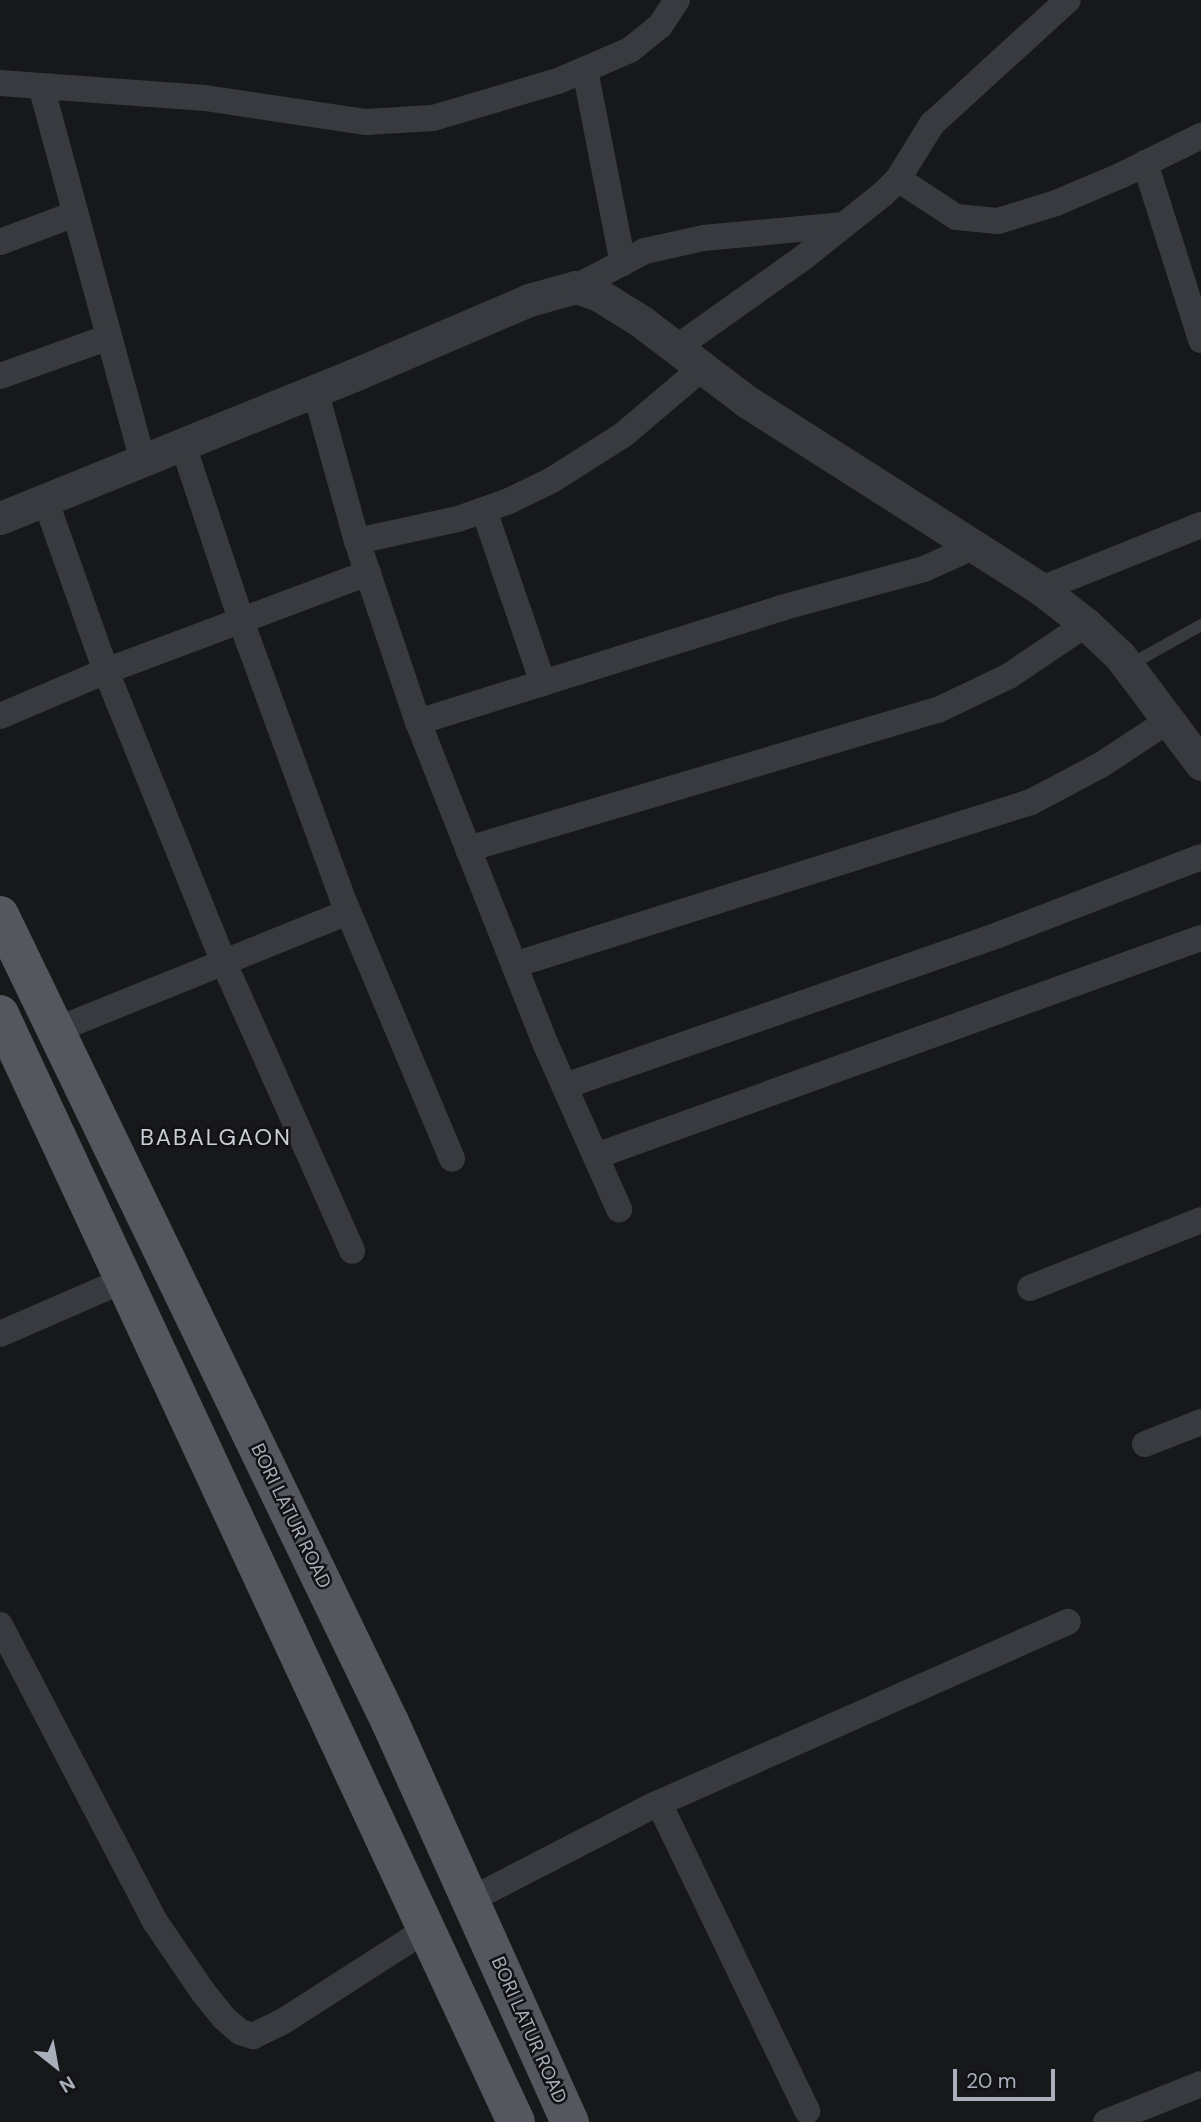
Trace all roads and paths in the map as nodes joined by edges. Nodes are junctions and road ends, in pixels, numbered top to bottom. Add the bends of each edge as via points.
1 (677, 0) edge
2 (1068, 0) edge
3 (584, 70) junction
4 (0, 83) edge
5 (41, 86) junction
6 (1201, 136) edge
7 (1145, 163) junction
8 (898, 179) junction
9 (75, 214) junction
10 (844, 225) junction
11 (0, 242) edge
12 (623, 263) junction
13 (576, 287) junction
14 (109, 337) junction
15 (1201, 340) edge
16 (676, 348) junction
17 (702, 368) junction
18 (0, 376) edge
19 (315, 390) junction
20 (182, 442) junction
21 (142, 459) junction
22 (45, 499) junction
23 (484, 510) junction
24 (0, 518) edge
25 (1201, 525) edge
26 (357, 541) junction
27 (973, 547) junction
28 (368, 573) junction
29 (1041, 589) junction
30 (241, 618) junction
31 (1086, 624) junction
32 (1201, 625) edge
33 (1127, 667) junction
34 (106, 670) junction
35 (543, 682) junction
36 (0, 716) edge
37 (1169, 720) junction
38 (418, 722) junction
39 (1201, 764) edge
40 (468, 849) junction
41 (1201, 857) edge
42 (348, 912) junction
43 (0, 915) edge
44 (1201, 938) edge
45 (224, 963) junction
46 (514, 965) junction
47 (0, 1014) edge
48 (56, 1030) junction
49 (565, 1086) junction
50 (596, 1156) junction
51 (452, 1159) dead end
52 (619, 1209) dead end
53 (1201, 1220) edge
54 (352, 1251) dead end
55 (124, 1280) junction
56 (1030, 1287) dead end
57 (0, 1334) edge
58 (1201, 1422) edge
59 (1145, 1444) dead end
60 (1068, 1622) dead end
61 (0, 1625) edge
62 (659, 1803) junction
63 (470, 1900) junction
64 (427, 1929) junction
65 (1201, 2084) edge
66 (807, 2111) dead end
67 (516, 2122) edge
68 (570, 2122) edge
69 (1106, 2122) edge

1 - 3 street via 660,26 630,50
2 - 8 street via 932,124
3 - 5 street via 433,117 366,122 205,99
3 - 12 street
4 - 5 street
5 - 9 street
6 - 7 street
7 - 8 street via 1056,203 998,221 956,217
7 - 15 street
8 - 10 street
9 - 11 street
9 - 14 street
10 - 12 street via 704,237 645,251
10 - 16 street
12 - 13 street
13 - 16 street via 599,295
13 - 19 street via 529,300
14 - 18 street
14 - 21 street
16 - 17 street
17 - 23 street via 624,435 552,480
17 - 27 street
19 - 20 street
19 - 26 street
20 - 21 street
20 - 30 street
21 - 22 street
22 - 24 street
22 - 34 street
23 - 26 street
23 - 35 street
25 - 29 street
26 - 28 street
27 - 29 street
27 - 35 street via 924,569
28 - 30 street
28 - 38 street
29 - 31 street
30 - 34 street
30 - 42 street
31 - 33 street
31 - 40 street via 1009,676 938,710
32 - 33 lane
33 - 37 street
34 - 36 street
34 - 45 street
35 - 38 street
37 - 39 street
37 - 46 street via 1101,765 1031,802
38 - 40 street
40 - 46 street
41 - 49 street via 998,935
42 - 45 street
42 - 51 street
43 - 48 main road, BORI LATUR ROAD
44 - 50 street
45 - 48 street
45 - 54 street
46 - 49 street
47 - 55 main road
48 - 63 main road, BORI LATUR ROAD via 390,1722
49 - 50 street
50 - 52 street
53 - 56 street
55 - 57 street
55 - 64 main road
58 - 59 street
60 - 62 street
61 - 64 street via 156,1923 203,1992 240,2032 254,2036 282,2022
62 - 63 street
62 - 66 street
63 - 68 main road, BORI LATUR ROAD
64 - 67 main road
65 - 69 street

